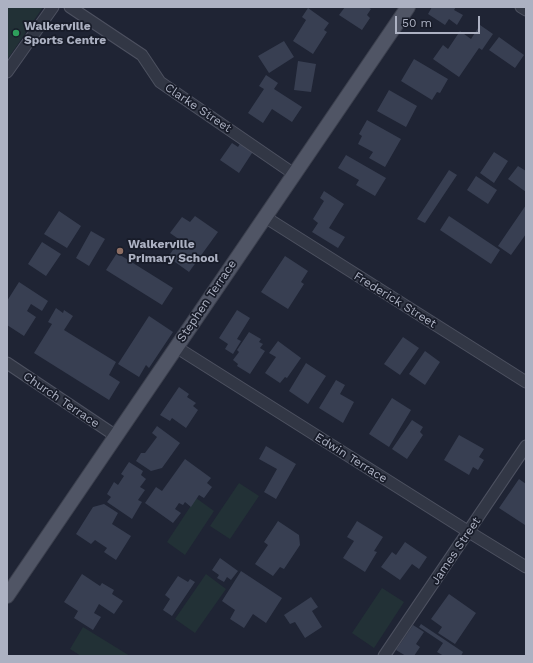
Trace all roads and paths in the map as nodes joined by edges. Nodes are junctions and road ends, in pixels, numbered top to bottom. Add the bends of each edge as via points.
1 (53, 7) edge
2 (70, 7) edge
3 (408, 7) edge
4 (521, 7) edge
5 (526, 10) edge
6 (7, 72) edge
7 (294, 174) junction
8 (265, 217) junction
9 (176, 347) junction
10 (7, 363) edge
11 (526, 382) edge
12 (116, 436) junction
13 (526, 446) edge
14 (469, 532) junction
15 (526, 567) edge
16 (7, 596) edge
17 (384, 656) edge

1 - 6 street
2 - 7 street, Clarke Street via 142,55 160,82
3 - 7 main road, Stephen Terrace
4 - 5 street
7 - 8 main road, Stephen Terrace
8 - 9 main road, Stephen Terrace
8 - 11 street, Frederick Street
9 - 12 main road, Stephen Terrace
9 - 14 street, Edwin Terrace
10 - 12 street, Church Terrace
12 - 16 main road, Stephen Terrace
13 - 14 street, James Street
14 - 15 street, Edwin Terrace
14 - 17 street, James Street

